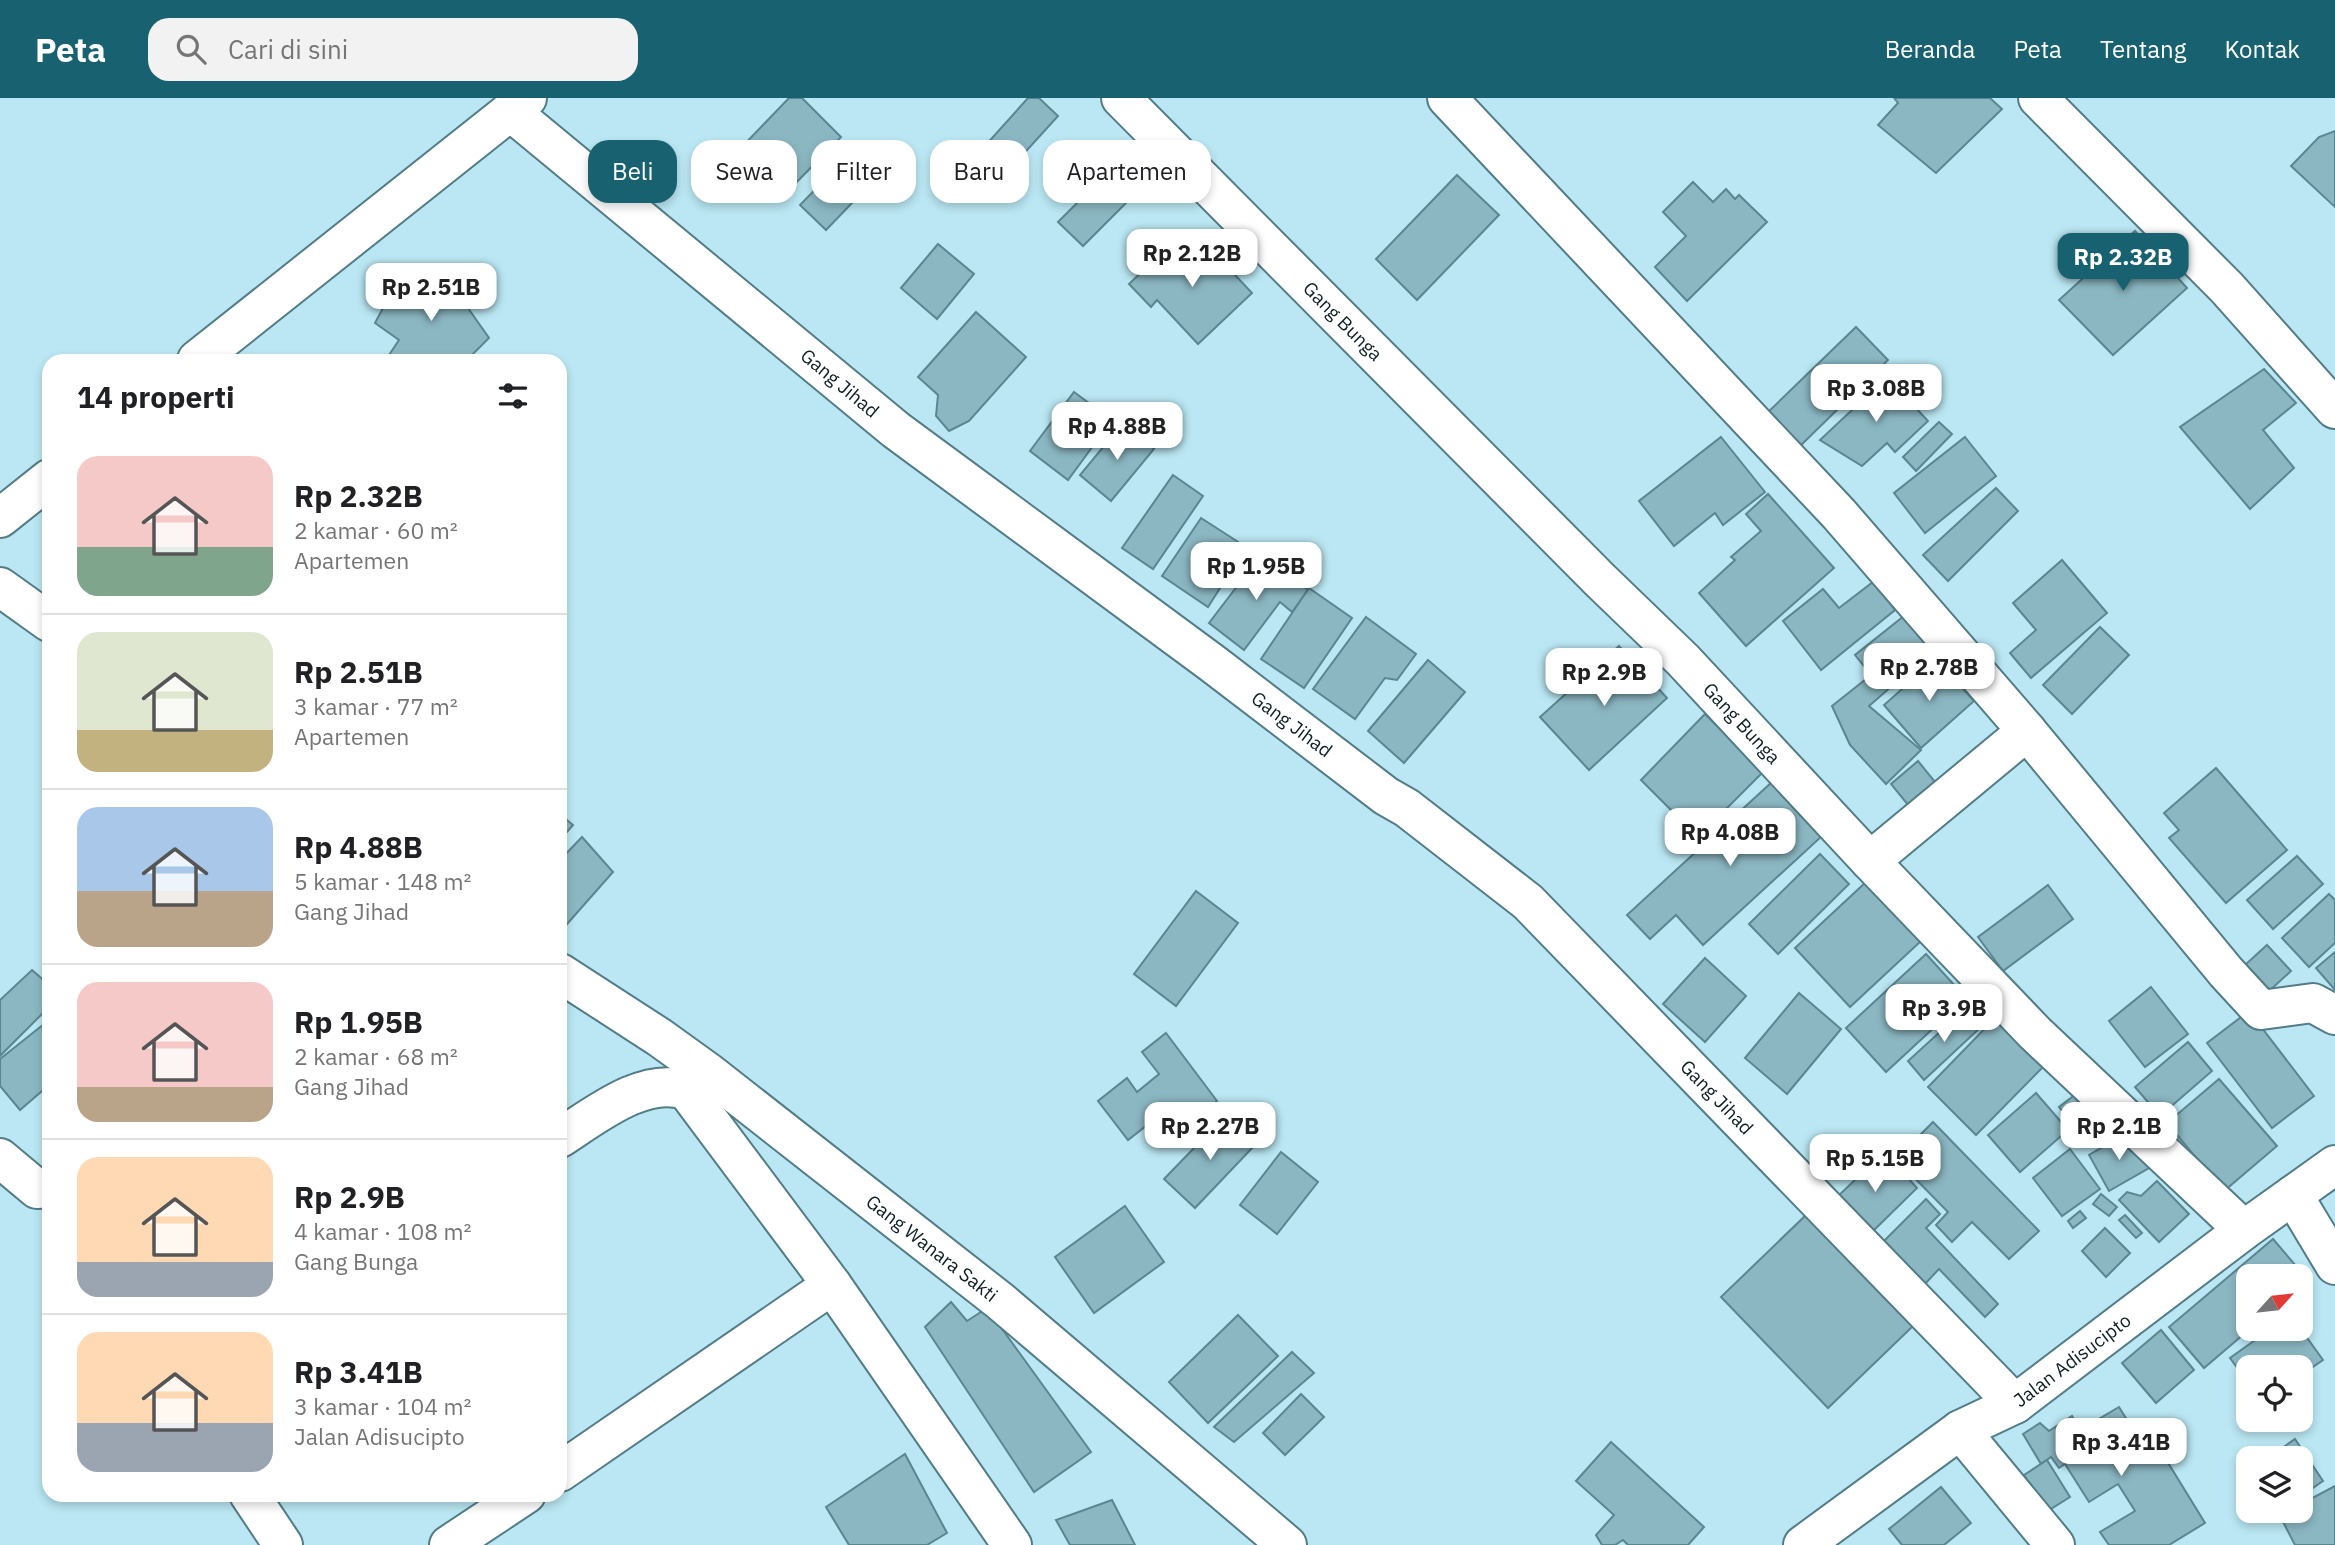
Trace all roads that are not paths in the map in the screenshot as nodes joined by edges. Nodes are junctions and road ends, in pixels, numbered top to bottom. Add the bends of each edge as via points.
1 (1121, 98) edge
2 (1447, 98) edge
3 (2038, 98) edge
4 (519, 104) edge
5 (205, 354) edge
6 (2335, 409) edge
7 (42, 485) edge
8 (0, 518) edge
9 (0, 587) edge
10 (42, 617) edge
11 (2027, 731) junction
12 (1870, 861) junction
13 (567, 978) edge
14 (2335, 1015) edge
15 (567, 1134) edge
16 (0, 1158) edge
17 (2335, 1165) edge
18 (42, 1189) edge
19 (2293, 1195) junction
20 (2244, 1230) junction
21 (2335, 1265) edge
22 (832, 1285) junction
23 (2015, 1404) junction
24 (1960, 1430) junction
25 (567, 1467) edge
26 (254, 1502) edge
27 (514, 1502) edge
28 (283, 1545) edge
29 (449, 1545) edge
30 (1012, 1545) edge
31 (1287, 1545) edge
32 (1803, 1545) edge
33 (2055, 1545) edge

1 - 12 street, Gang Bunga via 1683,660
2 - 11 street via 1839,514
3 - 6 street via 2227,288
4 - 5 street
4 - 23 street, Gang Jihad via 896,430 1528,902
7 - 8 street
9 - 10 street
11 - 12 street
11 - 14 street via 2261,1010 2313,1003
12 - 20 street, Gang Bunga via 2035,1033
13 - 31 street, Gang Wanara Sakti via 709,1073 1000,1301
15 - 22 street via 629,1095 677,1087 687,1091
16 - 18 street
17 - 19 street, Jalan Adisucipto
19 - 20 street, Jalan Adisucipto
19 - 21 street
20 - 23 street, Jalan Adisucipto
22 - 25 street
22 - 30 street
23 - 24 street, Jalan Adisucipto
24 - 32 street, Jalan Adisucipto
24 - 33 street
26 - 28 street
27 - 29 street

